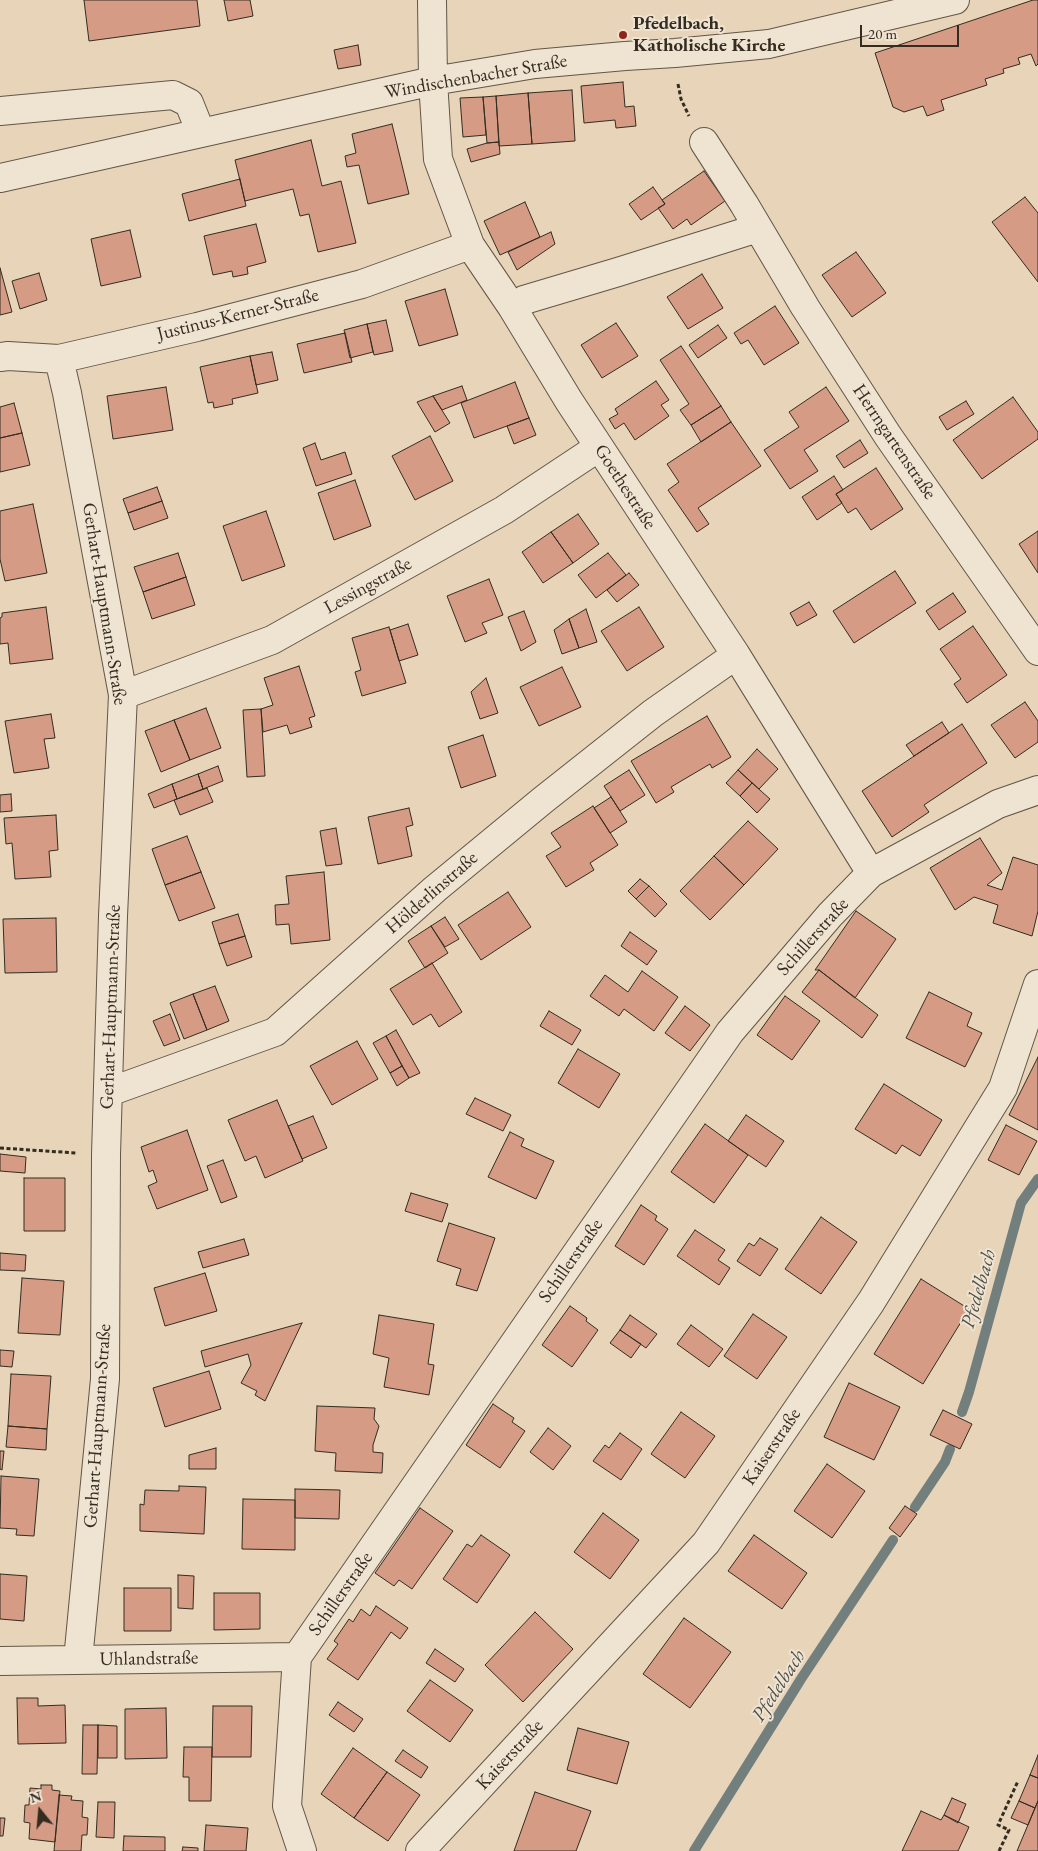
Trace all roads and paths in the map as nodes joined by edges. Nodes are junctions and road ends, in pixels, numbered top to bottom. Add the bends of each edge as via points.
1 (432, 0) edge
2 (955, 0) edge
3 (674, 53) junction
4 (433, 81) junction
5 (0, 111) edge
6 (201, 133) junction
7 (704, 142) joint
8 (0, 178) edge
9 (758, 228) junction
10 (470, 244) junction
11 (512, 307) junction
12 (0, 357) edge
13 (59, 359) junction
14 (599, 447) junction
15 (1038, 651) edge
16 (736, 655) junction
17 (123, 695) junction
18 (1038, 790) edge
19 (871, 873) junction
20 (1038, 984) edge
21 (109, 1092) junction
22 (0, 1148) edge
23 (106, 1155) junction
24 (297, 1657) junction
25 (78, 1660) junction
26 (0, 1661) edge
27 (1018, 1781) dead end
28 (302, 1851) edge
29 (420, 1851) edge
30 (999, 1851) edge

1 - 4 street, Goethestraße
2 - 3 street, Windischenbacher Straße via 769,44
3 - 4 street, Windischenbacher Straße via 535,64
3 - 7 path via 681,99
4 - 6 street, Windischenbacher Straße
4 - 10 street, Goethestraße via 438,158
5 - 6 street via 173,95 188,104
6 - 8 street, Windischenbacher Straße
7 - 9 street, Herrngartenstraße
9 - 11 street via 524,300
9 - 15 street, Herrngartenstraße via 888,436
10 - 11 street, Goethestraße
10 - 13 street, Justinus-Kerner-Straße via 362,284
11 - 14 street, Goethestraße
12 - 13 street, Justinus-Kerner-Straße
13 - 17 street, Gerhart-Hauptmann-Straße
14 - 16 street, Goethestraße
14 - 17 street, Lessingstraße via 504,510 272,640
16 - 19 street, Goethestraße
16 - 21 street, Hölderlinstraße via 653,713 543,800 435,889 275,1032
17 - 21 street, Gerhart-Hauptmann-Straße
18 - 19 street, Schillerstraße via 998,804
19 - 24 street, Schillerstraße via 830,915 730,1032
20 - 29 street, Kaiserstraße via 1003,1088 871,1302 706,1543
21 - 23 street, Gerhart-Hauptmann-Straße
22 - 23 path
23 - 25 street, Gerhart-Hauptmann-Straße via 105,1379
24 - 25 street, Uhlandstraße
24 - 28 street, Schillerstraße via 287,1806
25 - 26 street, Uhlandstraße
27 - 30 path via 998,1826 1009,1830

